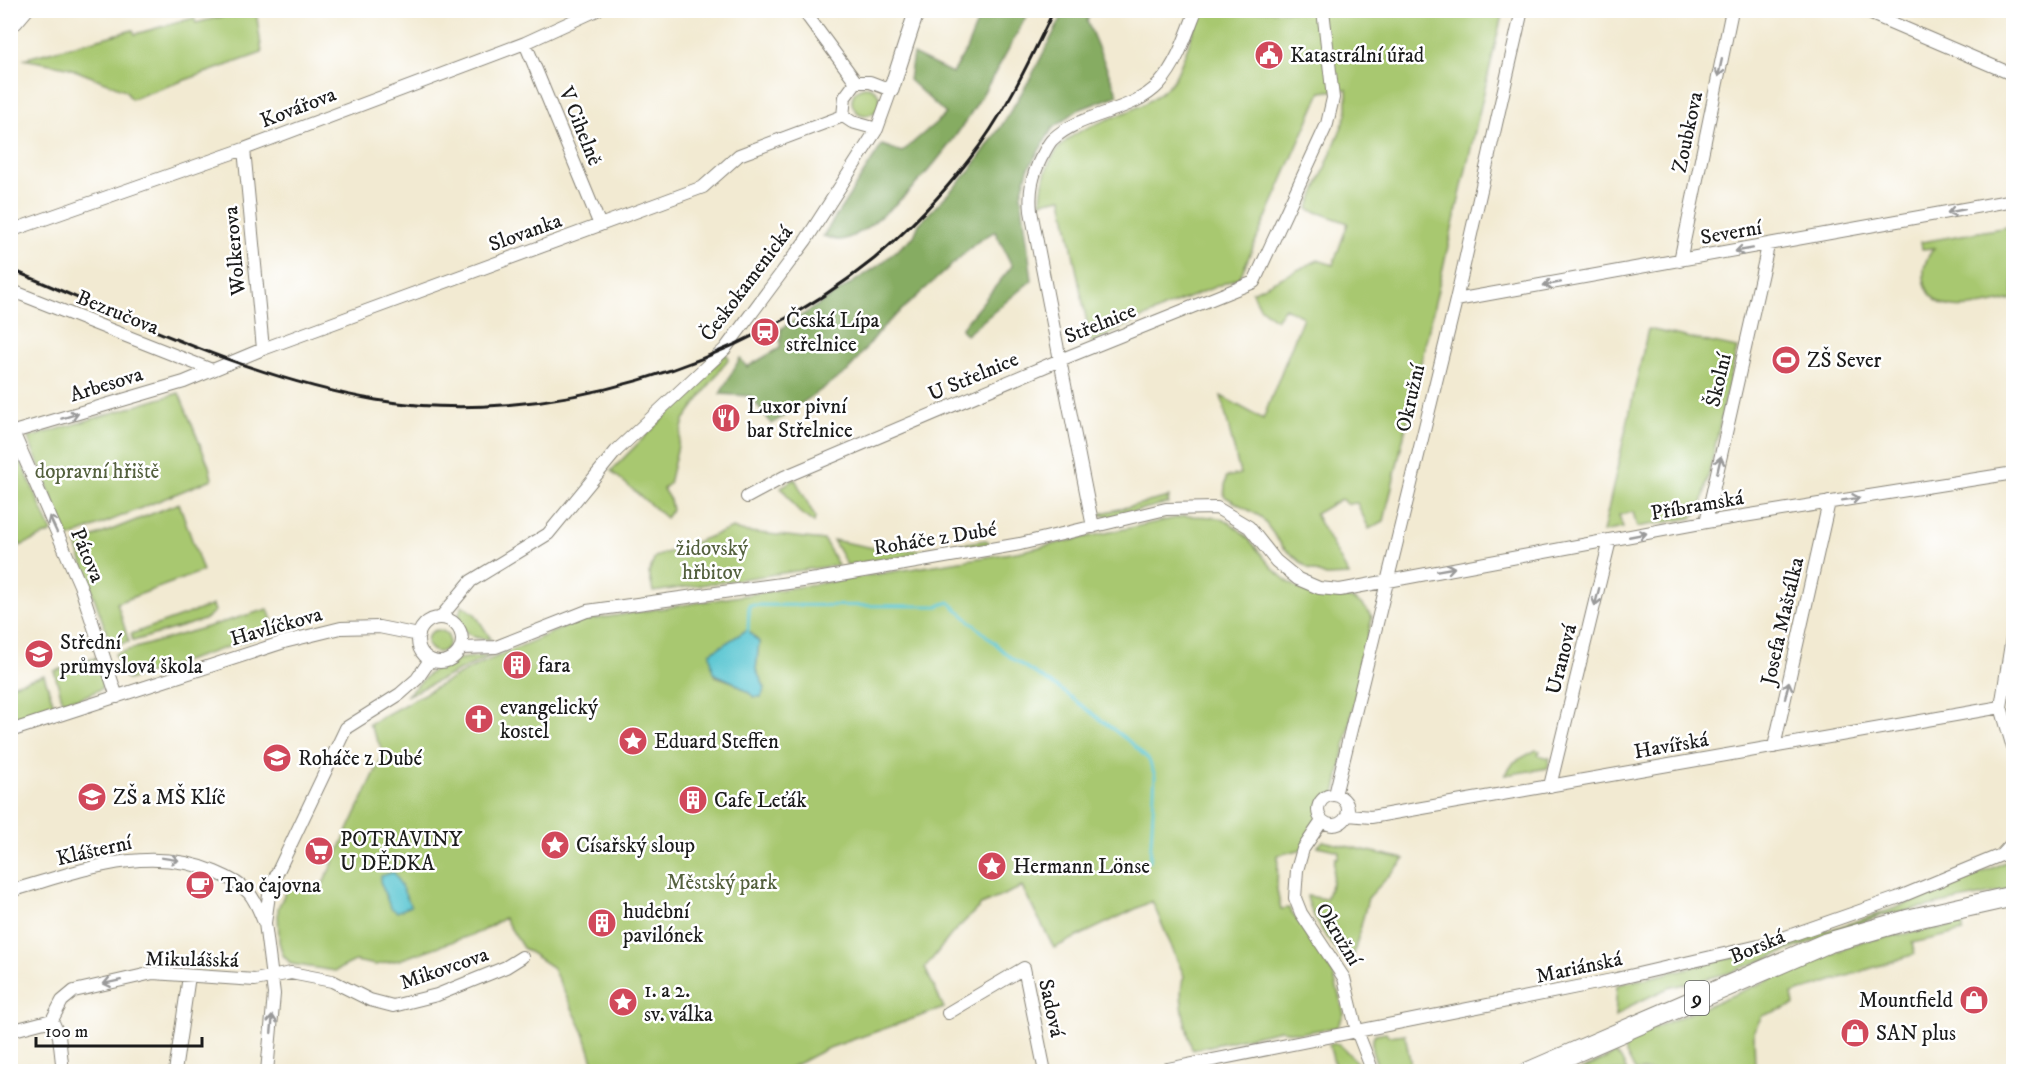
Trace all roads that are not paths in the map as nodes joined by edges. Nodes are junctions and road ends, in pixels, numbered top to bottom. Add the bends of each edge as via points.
1 (27, 10) edge
2 (597, 10) edge
3 (802, 10) edge
4 (917, 10) edge
5 (1196, 10) edge
6 (1323, 10) edge
7 (1522, 10) edge
8 (1732, 10) edge
9 (1862, 10) edge
10 (10, 25) edge
11 (525, 43) junction
12 (2013, 75) edge
13 (856, 82) junction
14 (891, 90) junction
15 (843, 116) junction
16 (877, 129) junction
17 (244, 149) junction
18 (2013, 200) edge
19 (600, 225) junction
20 (10, 231) edge
21 (1768, 246) junction
22 (1680, 261) junction
23 (10, 290) edge
24 (1456, 300) junction
25 (262, 349) junction
26 (1060, 360) junction
27 (212, 370) junction
28 (12, 433) edge
29 (2011, 475) edge
30 (747, 497) dead end
31 (1829, 502) junction
32 (1706, 522) junction
33 (1093, 527) junction
34 (1611, 540) junction
35 (1389, 580) junction
36 (454, 598) junction
37 (440, 618) junction
38 (454, 624) junction
39 (2013, 626) edge
40 (419, 635) junction
41 (461, 648) junction
42 (430, 660) junction
43 (117, 697) junction
44 (2001, 707) junction
45 (10, 731) edge
46 (1774, 747) junction
47 (2013, 751) edge
48 (1550, 786) junction
49 (1335, 795) junction
50 (1348, 815) junction
51 (1322, 821) junction
52 (2013, 841) edge
53 (273, 881) junction
54 (10, 891) edge
55 (250, 894) junction
56 (2013, 896) edge
57 (265, 923) junction
58 (522, 957) dead end
59 (189, 976) junction
60 (274, 977) junction
61 (948, 1013) dead end
62 (52, 1020) junction
63 (10, 1031) edge
64 (1357, 1031) junction
65 (63, 1071) edge
66 (175, 1071) edge
67 (267, 1071) edge
68 (1045, 1071) edge
69 (1153, 1071) edge
70 (1373, 1071) edge
71 (1529, 1071) edge

1 - 10 street
2 - 11 street, Kovářova
3 - 13 street
4 - 14 street, Českokamenická
5 - 26 street, Střelnice via 1177,58 1158,85 1052,139 1034,171 1031,211
6 - 26 street, Střelnice via 1334,98 1327,124 1254,282
7 - 24 street, Okružní
8 -> 22 street, Zoubkova
9 - 12 street
11 - 17 street, Kovářova
11 - 19 street, V Cihelně
13 - 14 street via 870,82
13 - 15 street via 845,97
14 - 16 street, Českokamenická
15 - 16 street
15 - 19 street, Slovanka via 739,155 704,188
16 - 36 street, Českokamenická via 806,240 725,349 616,451 548,534 490,568
17 - 20 street, Kovářova
17 - 25 street, Wolkerova
18 -> 21 street, Severní
19 - 25 street, Slovanka
21 -> 22 street, Severní
32 -> 21 street, Školní
22 -> 24 street, Severní
23 - 27 street, Bezručova
24 - 35 street, Okružní
25 - 27 street, Slovanka
26 - 30 street, U Střelnice via 784,477
26 - 33 street
28 -> 27 street, Arbesova
43 -> 28 street, Pátova via 80,585
31 -> 29 street, Příbramská
31 - 32 street, Příbramská
46 -> 31 street, Josefa Maštálka
34 -> 32 street, Příbramská
33 - 35 street, Roháče z Dubé via 1166,509 1216,508 1249,527 1276,561 1298,579 1319,588 1351,589
33 - 41 street, Roháče z Dubé via 1020,544 817,579 587,611 496,646
35 -> 34 street, Příbramská
34 -> 48 street, Uranová
35 - 49 street, Okružní
36 - 37 street, Českokamenická
36 - 38 street
37 - 38 street
37 - 40 street via 426,623
38 - 41 street via 462,636
39 - 44 street
40 - 42 street via 420,650
40 - 43 street, Havlíčkova via 379,627 341,628 284,642
41 - 42 street, Roháče z Dubé via 449,660
42 - 53 street via 400,694 346,728
43 - 45 street, Havlíčkova
44 - 46 street, Havířská
44 - 47 street
46 - 48 street, Havířská
48 - 50 street, Havířská via 1371,817
49 - 50 street via 1347,805
49 - 51 street, Okružní via 1326,796 1320,803
50 - 51 street via 1333,825
51 - 64 street, Okružní via 1303,849 1295,898 1344,978
52 - 64 street, Mariánská via 2001,855 1897,898 1763,945
53 - 55 street
53 - 57 street
54 -> 55 street, Klášterní via 119,861 161,858 208,869 231,879
55 - 57 street, Klášterní
56 - 71 main road, Borská / 9 via 1827,943
57 - 60 street
58 - 60 street, Mikovcova via 437,995 393,1006 370,1000 332,981 291,973
59 - 60 street, Mikulášská via 255,980
59 -> 62 street, Mikulášská via 153,973 74,991 62,1001
59 - 66 street
67 -> 60 street
61 - 68 street, Sadová via 1024,968
62 - 63 street
62 - 65 street via 59,1036
64 - 69 street, Mariánská
64 - 70 street, Okružní

